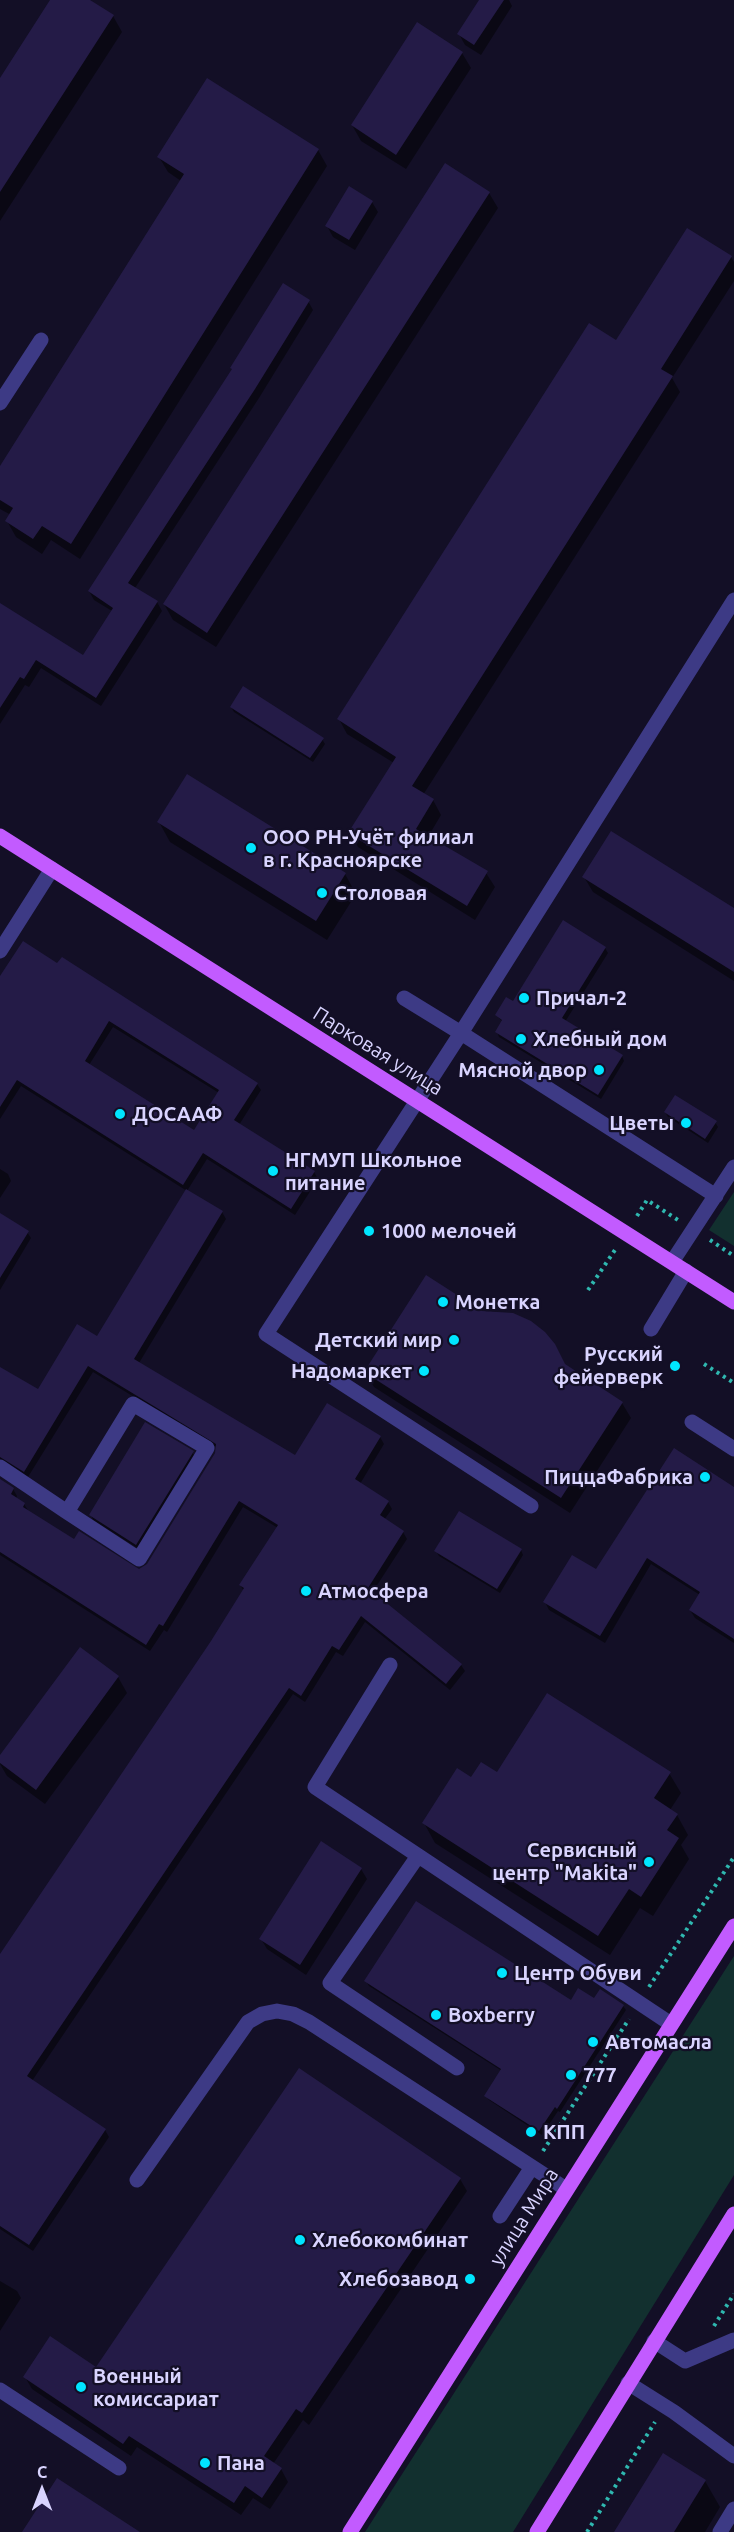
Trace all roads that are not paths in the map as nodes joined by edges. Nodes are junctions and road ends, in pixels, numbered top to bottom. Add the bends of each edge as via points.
1 (42, 340) dead end
2 (0, 403) edge
3 (734, 600) edge
4 (0, 836) edge
5 (52, 869) junction
6 (0, 951) edge
7 (404, 998) dead end
8 (461, 1033) junction
9 (418, 1101) junction
10 (734, 1167) edge
11 (716, 1196) junction
12 (672, 1262) junction
13 (686, 1271) junction
14 (734, 1302) edge
15 (651, 1329) dead end
16 (692, 1422) dead end
17 (734, 1449) edge
18 (0, 1467) edge
19 (531, 1506) dead end
20 (67, 1512) junction
21 (390, 1665) dead end
22 (418, 1856) junction
23 (734, 1926) edge
24 (671, 2024) junction
25 (457, 2068) dead end
26 (532, 2167) junction
27 (137, 2180) dead end
28 (566, 2189) junction
29 (734, 2214) edge
30 (500, 2216) dead end
31 (734, 2340) edge
32 (654, 2341) junction
33 (628, 2384) junction
34 (0, 2390) edge
35 (734, 2456) edge
36 (119, 2468) dead end
37 (734, 2509) edge
38 (350, 2532) edge
39 (537, 2532) edge
40 (720, 2532) edge

1 - 2 lane
3 - 8 lane
4 - 5 main road, Парковая улица
5 - 6 lane
5 - 9 main road, Парковая улица
7 - 8 lane
8 - 9 lane
8 - 11 lane
9 - 12 main road, Парковая улица
9 - 19 lane via 266,1334
10 - 11 lane
11 - 12 lane
12 - 13 main road, Парковая улица
13 - 14 main road, Парковая улица
13 - 15 lane
16 - 17 lane
18 - 20 lane
20 - 20 lane via 139,1559 207,1448 133,1404
21 - 22 lane via 315,1786
22 - 24 lane
22 - 25 lane via 330,1983
23 - 24 main road, улица Мира
24 - 28 main road, улица Мира
26 - 27 lane via 309,2022 277,2011 248,2022
26 - 28 lane
26 - 30 lane
28 - 38 main road, улица Мира
29 - 32 main road
31 - 32 lane via 685,2361
32 - 33 main road
33 - 35 lane
33 - 39 main road
34 - 36 lane
37 - 40 lane

